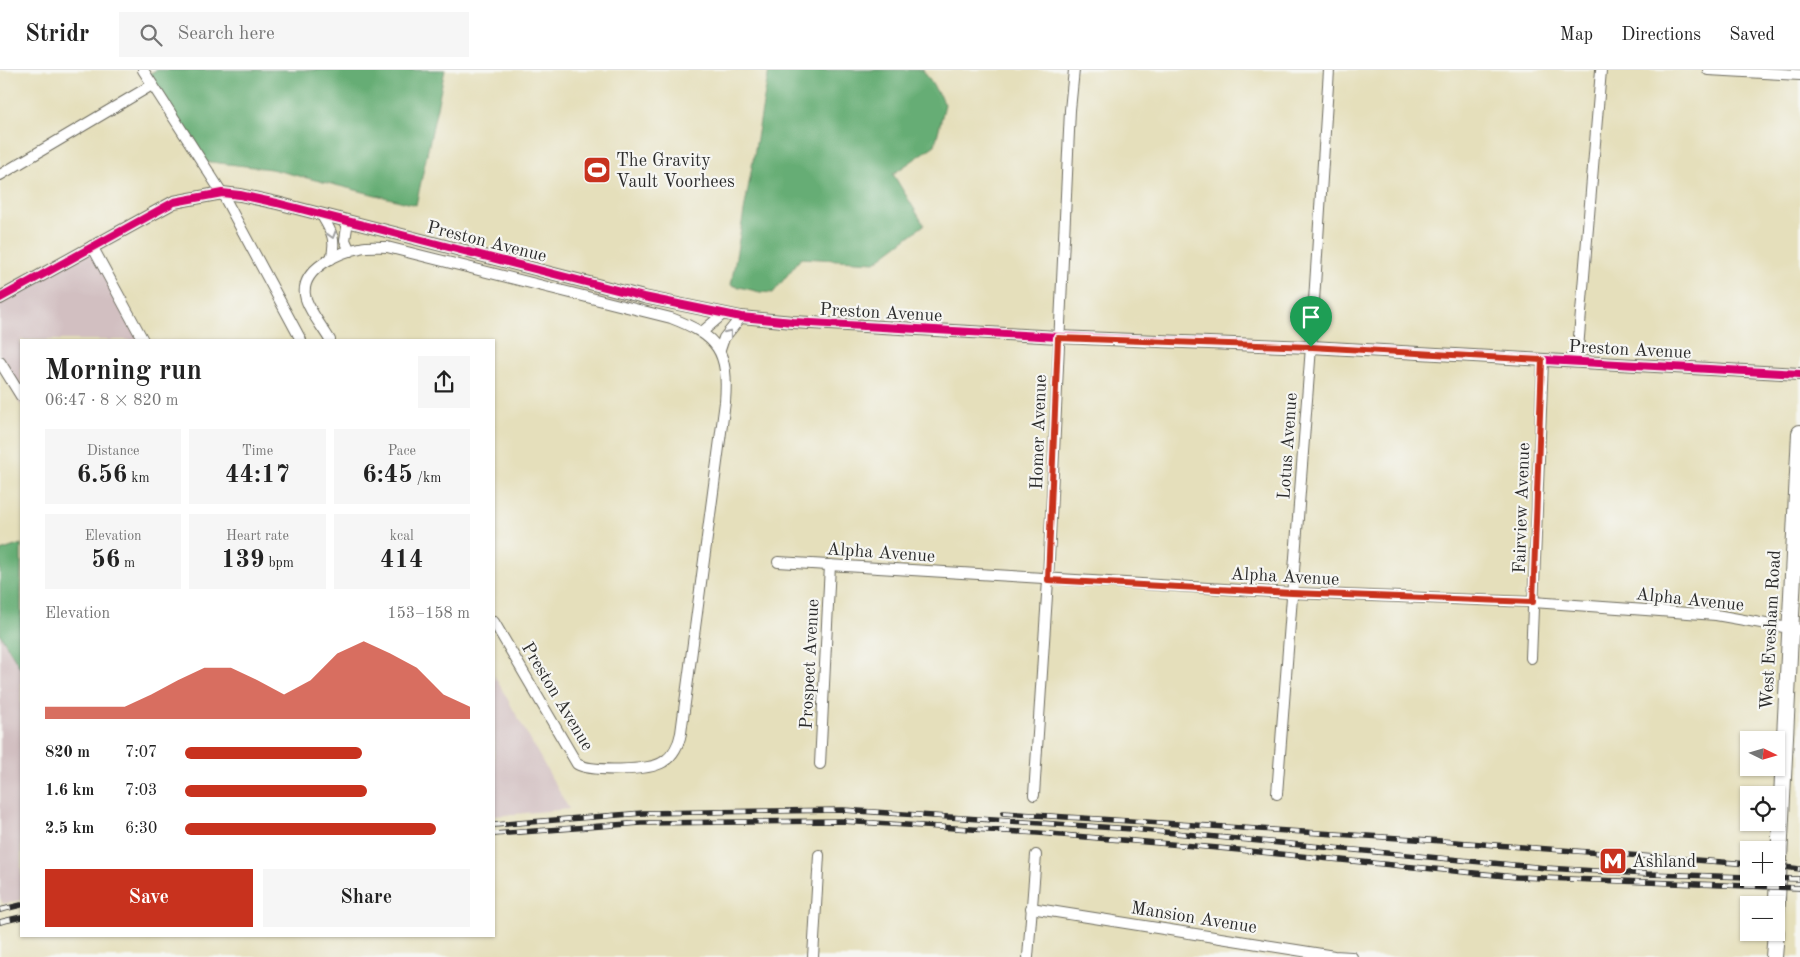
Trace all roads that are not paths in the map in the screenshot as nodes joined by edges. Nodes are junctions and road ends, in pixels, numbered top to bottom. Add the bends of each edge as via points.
1 (143, 70) edge
2 (1074, 70) edge
3 (1329, 70) edge
4 (1601, 70) edge
5 (1708, 70) edge
6 (1800, 75) edge
7 (152, 85) junction
8 (0, 174) edge
9 (222, 194) junction
10 (321, 214) junction
11 (348, 221) junction
12 (92, 246) junction
13 (350, 251) junction
14 (331, 259) junction
15 (0, 298) edge
16 (723, 314) junction
17 (741, 317) junction
18 (702, 332) junction
19 (1058, 338) junction
20 (142, 339) edge
21 (300, 339) edge
22 (329, 339) edge
23 (1311, 347) junction
24 (720, 350) junction
25 (1542, 360) junction
26 (1577, 361) junction
27 (0, 362) edge
28 (1800, 374) edge
29 (20, 394) edge
30 (1800, 444) edge
31 (778, 562) dead end
32 (830, 565) junction
33 (1048, 580) junction
34 (1292, 593) junction
35 (1533, 602) junction
36 (495, 624) edge
37 (1795, 629) edge
38 (1531, 658) dead end
39 (820, 764) dead end
40 (1277, 794) dead end
41 (1034, 795) dead end
42 (1036, 855) dead end
43 (819, 856) dead end
44 (1778, 896) edge
45 (1031, 908) junction
46 (1775, 941) edge
47 (813, 957) edge
48 (1028, 957) edge
49 (1352, 957) edge
50 (1774, 957) edge

1 - 7 street
2 - 19 street, Homer Avenue
3 - 23 street, Lotus Avenue
4 - 26 street
5 - 6 street
7 - 8 street
7 - 9 street
9 - 10 street, Preston Avenue via 240,195
9 - 12 street, Preston Avenue via 174,202
9 - 21 street
10 - 11 street, Preston Avenue
10 -> 14 street via 334,240
11 - 13 street via 345,240
11 - 16 street, Preston Avenue via 644,297
12 - 15 street, Preston Avenue
12 - 20 street
13 - 14 street, Preston Avenue
13 - 18 street, Preston Avenue via 387,247 671,318
14 - 22 street, Preston Avenue via 312,273 305,296
16 - 17 street, Preston Avenue
16 - 18 street
17 - 19 street, Preston Avenue
24 -> 17 street via 724,338
18 - 24 street, Preston Avenue
19 - 23 street, Preston Avenue
19 - 33 street, Homer Avenue
23 - 25 street, Preston Avenue
23 - 34 street, Lotus Avenue
24 - 36 street, Preston Avenue via 727,378 725,402 681,732 674,751 662,762 651,766 594,769 577,764
25 - 26 street, Preston Avenue
25 - 35 street, Fairview Avenue
26 - 28 street, Preston Avenue
27 - 29 street
30 - 37 main road, West Evesham Road
31 - 32 street, Alpha Avenue
32 - 33 street, Alpha Avenue
32 - 39 street, Prospect Avenue
33 - 34 street, Alpha Avenue
33 - 41 street, Homer Avenue
34 - 35 street, Alpha Avenue
34 - 40 street, Lotus Avenue
35 - 37 street, Alpha Avenue via 1716,615
35 - 38 street, Fairview Avenue
37 - 44 main road, West Evesham Road
42 - 45 street
43 - 47 street
45 - 48 street
45 - 49 street, Mansion Avenue
46 - 50 main road

